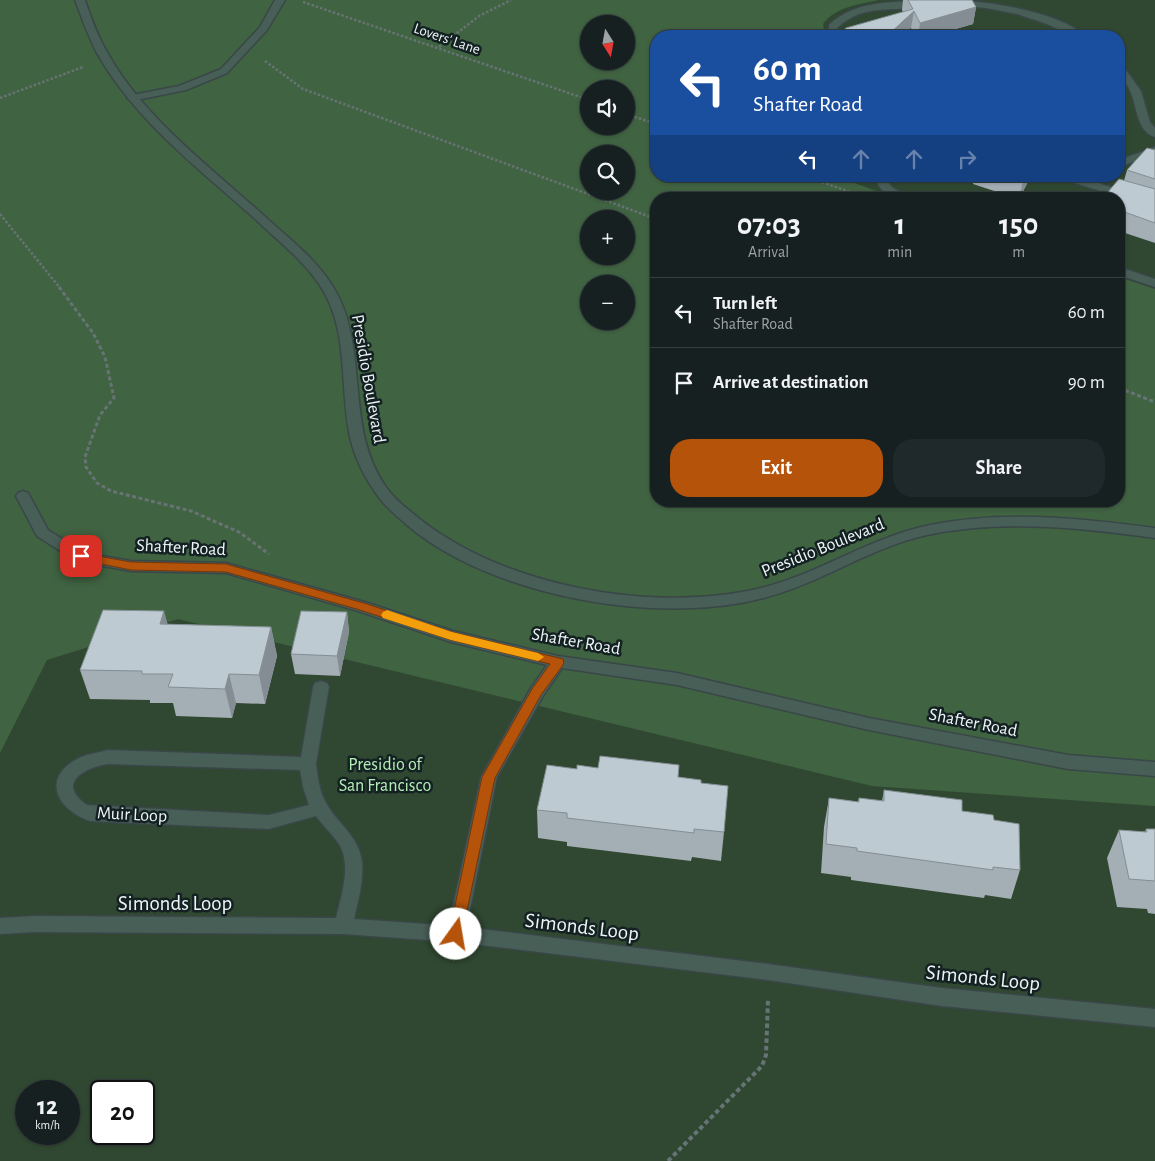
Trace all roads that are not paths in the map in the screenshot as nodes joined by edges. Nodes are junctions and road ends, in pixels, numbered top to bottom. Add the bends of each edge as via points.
1 (80, 0) edge
2 (280, 0) edge
3 (833, 30) edge
4 (1068, 30) edge
5 (1125, 75) edge
6 (132, 98) junction
7 (1155, 134) edge
8 (1155, 150) edge
9 (1125, 162) edge
10 (882, 182) edge
11 (1083, 182) edge
12 (1096, 182) edge
13 (1093, 185) junction
14 (891, 192) edge
15 (1116, 192) edge
16 (1125, 195) edge
17 (1155, 204) edge
18 (1125, 273) edge
19 (1155, 284) edge
20 (23, 496) dead end
21 (1155, 533) edge
22 (558, 662) junction
23 (321, 687) dead end
24 (308, 764) junction
25 (1155, 769) edge
26 (320, 808) junction
27 (0, 926) edge
28 (343, 926) junction
29 (456, 934) junction
30 (1155, 1018) edge

1 - 6 street, Presidio Boulevard via 98,46
2 - 6 street via 264,28 224,70 182,88
3 - 4 street via 840,18 857,11 940,3 1014,10
5 - 7 street via 1136,91 1145,123
6 - 21 street, Presidio Boulevard via 318,273 331,292 345,332 356,435 376,483 392,504 414,524 476,562 515,578 559,589 605,597 691,602 763,593 800,581 873,548 929,530 1003,524 1085,525
8 - 9 street
10 - 14 street
11 - 13 street
12 - 13 street
13 - 15 street
16 - 17 street
18 - 19 street
20 - 22 street, Shafter Road via 42,533 81,556 131,566 226,568 451,636
22 - 25 street, Shafter Road via 677,679 870,724 1068,762
22 - 29 street via 537,692 489,777
23 - 24 street
24 - 26 street
24 - 26 street, Muir Loop via 108,757 78,766 68,774 64,789 74,806 90,814 269,822
26 - 28 street via 349,846 353,862
27 - 28 street, Simonds Loop
28 - 29 street, Simonds Loop
29 - 30 street, Simonds Loop via 768,972 942,998

